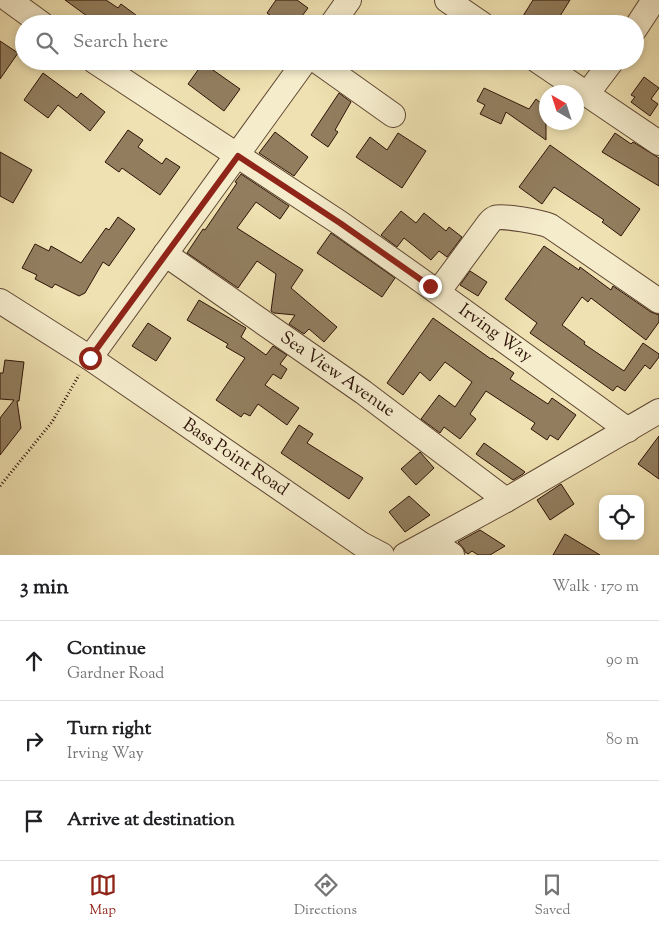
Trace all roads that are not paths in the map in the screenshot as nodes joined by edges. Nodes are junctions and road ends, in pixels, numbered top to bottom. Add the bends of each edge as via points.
1 (9, 0) edge
2 (349, 0) edge
3 (447, 0) edge
4 (654, 7) edge
5 (30, 15) edge
6 (338, 15) edge
7 (469, 15) edge
8 (644, 19) edge
9 (108, 70) edge
10 (299, 70) edge
11 (329, 70) edge
12 (551, 70) edge
13 (605, 70) edge
14 (587, 94) junction
15 (393, 115) dead end
16 (659, 143) edge
17 (238, 156) junction
18 (164, 254) junction
19 (438, 292) junction
20 (0, 300) edge
21 (659, 301) edge
22 (90, 358) junction
23 (659, 411) edge
24 (628, 430) junction
25 (506, 500) junction
26 (432, 541) junction
27 (367, 551) edge
28 (405, 555) edge
29 (452, 555) edge

1 - 5 street
2 - 6 street
3 - 7 street
4 - 8 street
9 - 17 street, Irving Way
10 - 17 street
11 - 15 street
12 - 14 street
13 - 14 street
14 - 16 street
17 - 18 street
17 - 19 street, Irving Way
18 - 22 street
18 - 25 street, Sea View Avenue via 363,392
19 - 21 street via 493,219 500,217 550,226
19 - 24 street, Irving Way
20 - 22 street, Bass Point Road
22 - 27 street, Bass Point Road
23 - 24 street
24 - 25 street
25 - 26 street
26 - 28 street
26 - 29 street

